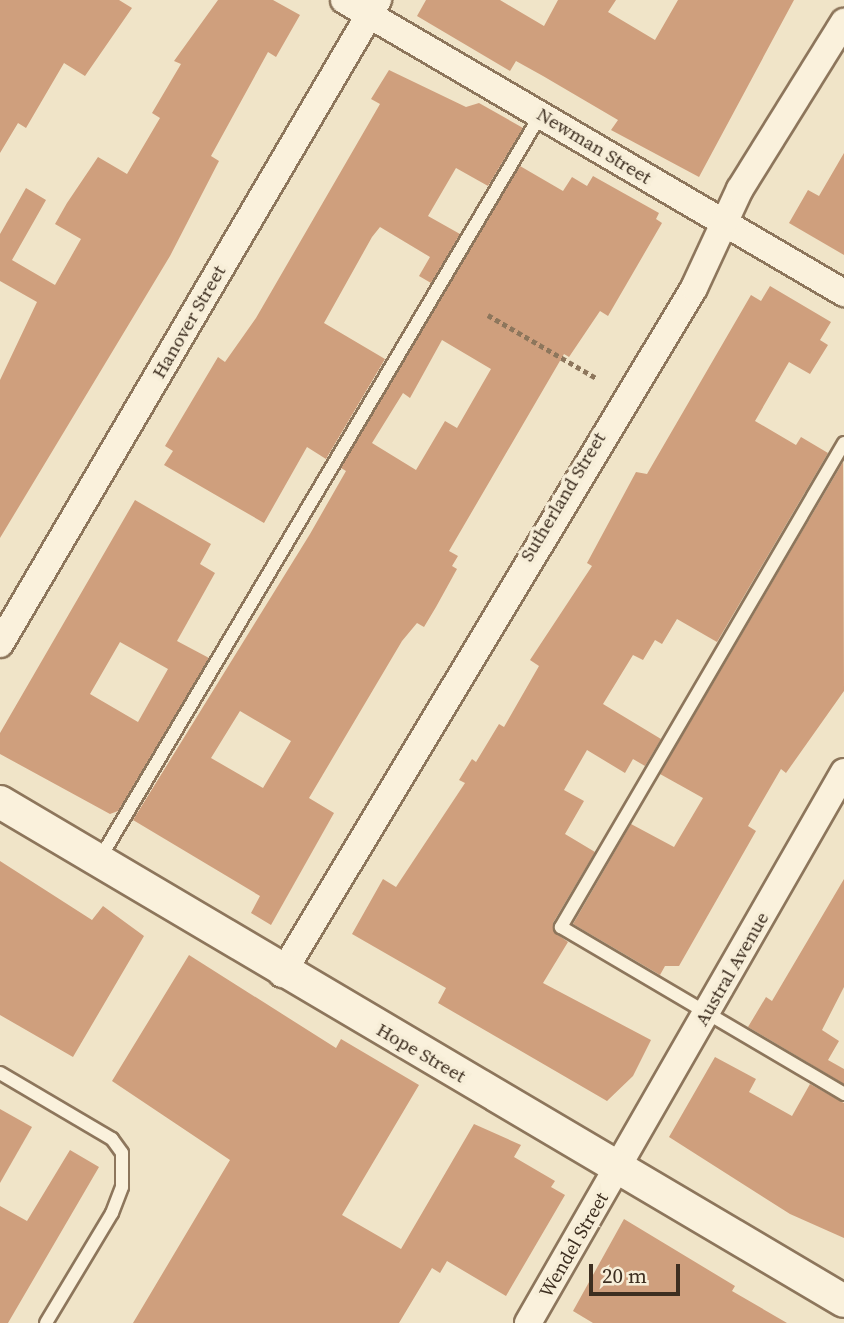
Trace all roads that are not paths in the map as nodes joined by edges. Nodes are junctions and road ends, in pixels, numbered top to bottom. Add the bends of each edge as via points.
1 (344, 0) edge
2 (373, 7) edge
3 (844, 22) edge
4 (541, 114) junction
5 (725, 223) junction
6 (844, 293) edge
7 (844, 443) edge
8 (0, 644) edge
9 (844, 772) edge
10 (0, 802) edge
11 (99, 860) junction
12 (282, 974) junction
13 (707, 1013) junction
14 (0, 1073) edge
15 (844, 1094) edge
16 (619, 1167) junction
17 (844, 1301) edge
18 (532, 1322) edge
19 (46, 1323) edge

1 - 2 street, Newman Street
2 - 4 street, Newman Street
2 - 8 street, Hanover Street
3 - 5 street, Sutherland Street
4 - 5 street, Newman Street
4 - 11 lane
5 - 6 street, Newman Street
5 - 12 street, Sutherland Street via 694,288
7 - 13 lane via 561,926
9 - 13 street, Austral Avenue
10 - 11 street, Hope Street
11 - 12 street, Hope Street
12 - 16 street, Hope Street
13 - 15 lane
13 - 16 street, Austral Avenue
14 - 19 lane via 112,1139 121,1153 122,1187 112,1213
16 - 17 street, Hope Street
16 - 18 street, Wendel Street

